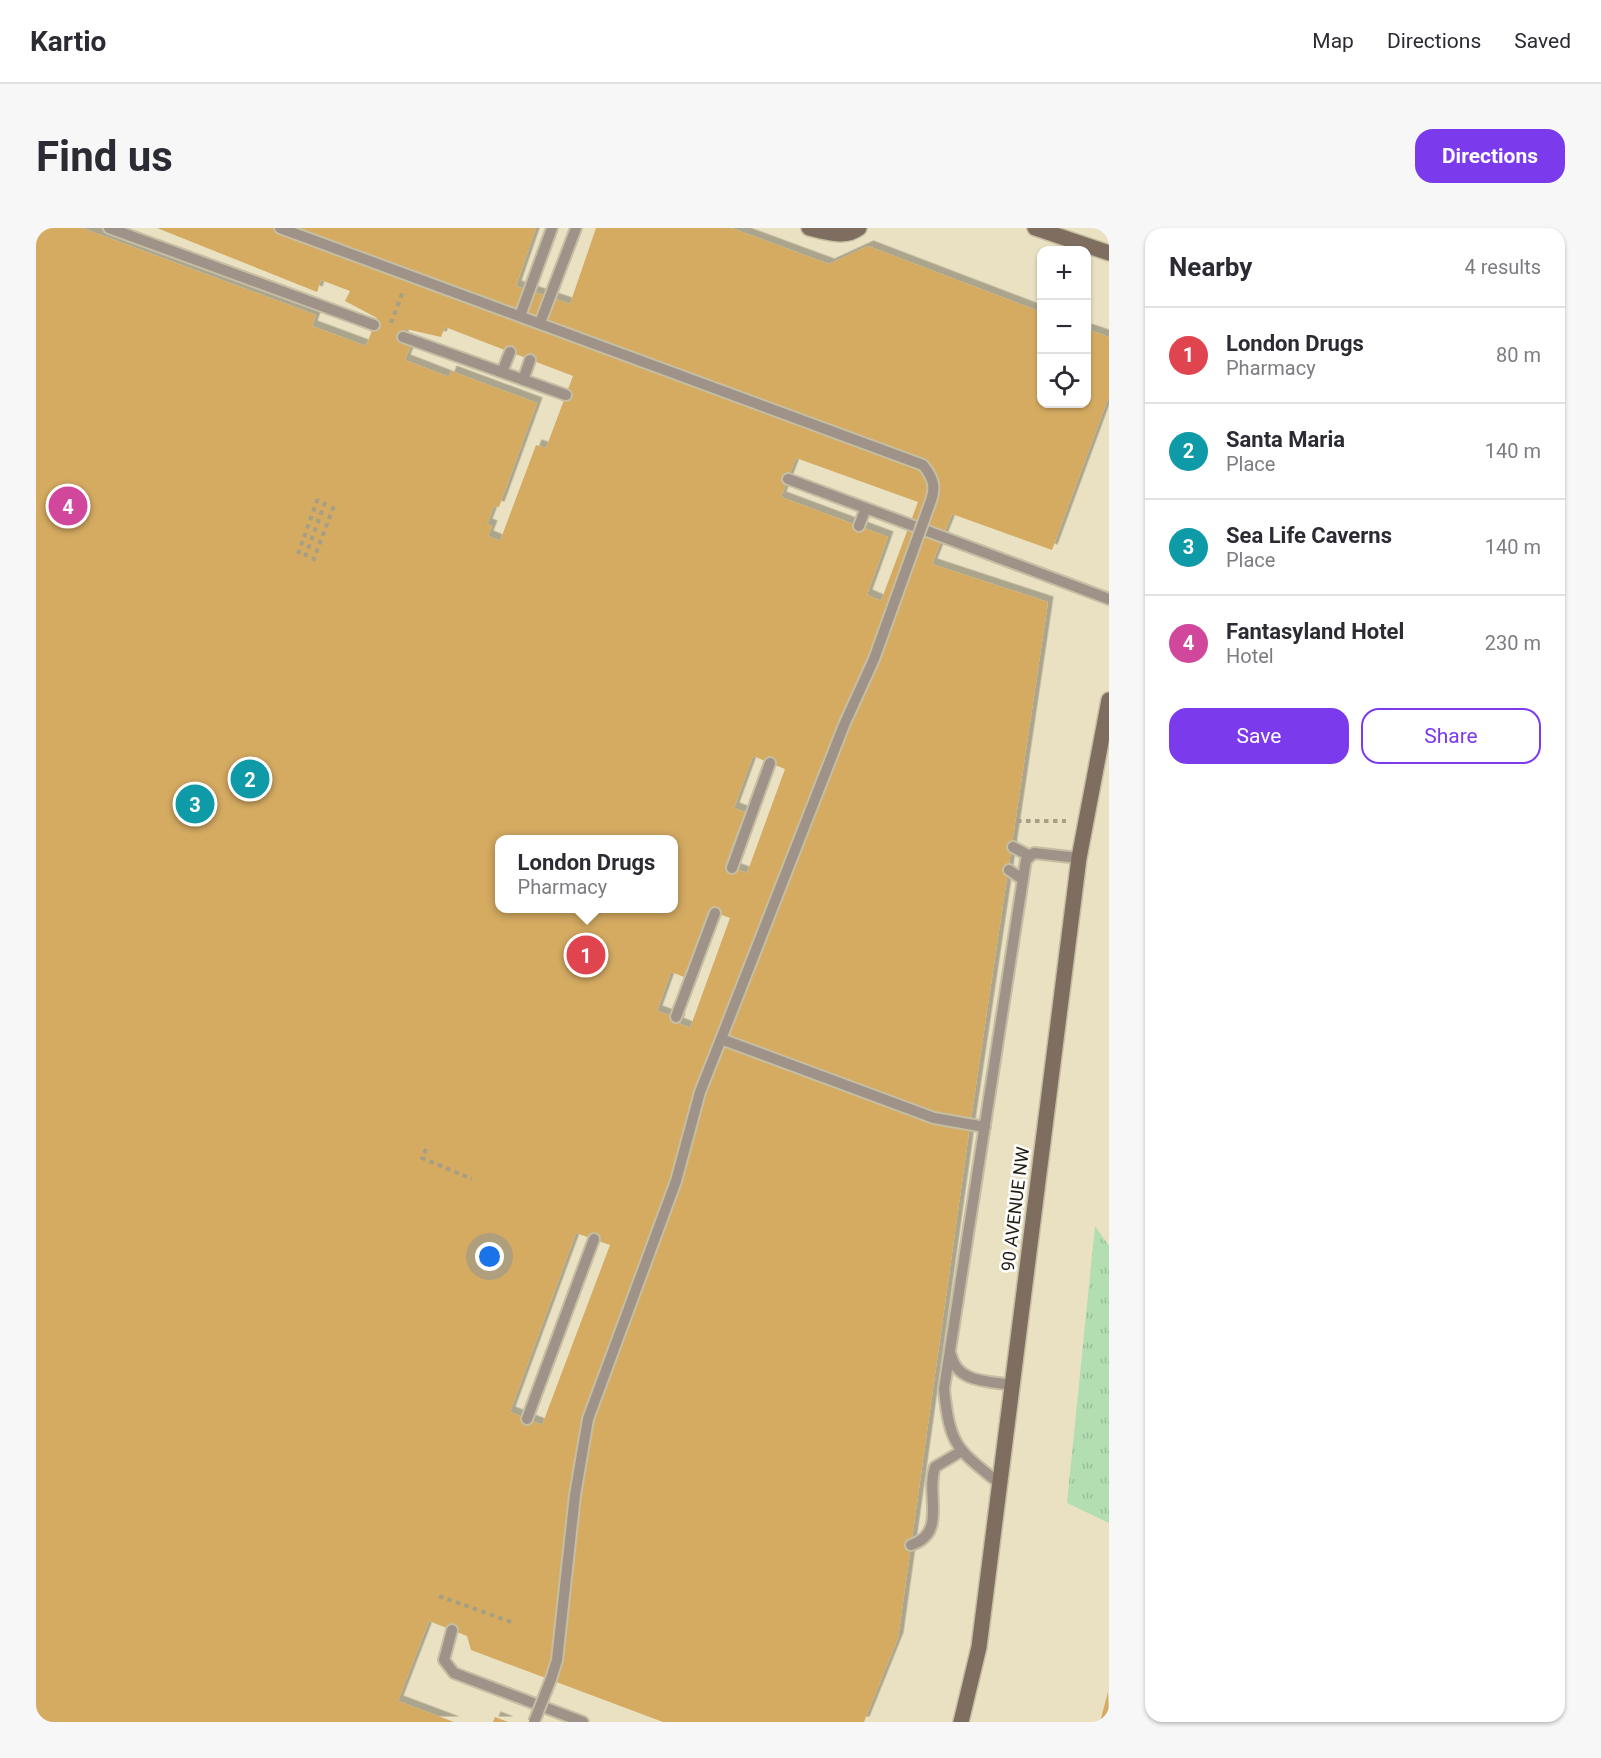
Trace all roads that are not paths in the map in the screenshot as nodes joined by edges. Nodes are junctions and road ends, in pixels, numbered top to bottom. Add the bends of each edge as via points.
1 (109, 228) edge
2 (280, 228) edge
3 (552, 228) edge
4 (576, 228) edge
5 (809, 228) edge
6 (859, 228) edge
7 (1035, 228) edge
8 (1109, 253) edge
9 (520, 316) junction
10 (540, 323) junction
11 (374, 326) dead end
12 (403, 337) dead end
13 (510, 352) dead end
14 (530, 360) dead end
15 (502, 372) junction
16 (523, 380) junction
17 (566, 395) dead end
18 (788, 479) dead end
19 (865, 510) junction
20 (859, 526) dead end
21 (1109, 599) edge
22 (1109, 700) edge
23 (770, 763) dead end
24 (1013, 847) dead end
25 (1030, 856) junction
26 (1079, 858) junction
27 (732, 868) dead end
28 (1009, 870) dead end
29 (1022, 879) junction
30 (715, 913) dead end
31 (676, 1017) dead end
32 (721, 1040) junction
33 (986, 1127) junction
34 (594, 1239) dead end
35 (951, 1354) junction
36 (1012, 1385) junction
37 (527, 1419) dead end
38 (960, 1452) junction
39 (1000, 1484) junction
40 (912, 1545) dead end
41 (452, 1630) dead end
42 (534, 1722) edge
43 (583, 1722) edge
44 (961, 1722) edge

1 - 11 lane
2 - 9 lane
3 - 9 lane
4 - 10 lane
5 - 6 street via 833,234
7 - 8 street
9 - 10 lane
10 - 32 lane, bridge via 923,465 933,478 935,488 874,659 844,725
12 - 15 lane
13 - 15 lane
14 - 16 lane
15 - 16 lane
16 - 17 lane
18 - 19 lane
19 - 20 lane
19 - 21 lane
22 - 26 street, 90 AVENUE NW
23 - 27 lane
24 - 25 lane
25 - 26 lane
25 - 29 lane
26 - 36 street, 90 AVENUE NW
28 - 29 lane
29 - 33 lane
30 - 31 lane
32 - 33 lane via 934,1118
32 - 42 lane, bridge via 700,1092 676,1181 588,1419 575,1495 557,1660
33 - 35 lane
34 - 37 lane
35 - 36 lane via 956,1369 963,1375
35 - 38 lane via 944,1389 946,1414
36 - 39 street, 90 AVENUE NW
38 - 39 lane
38 - 40 lane via 935,1467 931,1530 922,1542
39 - 44 street, 90 AVENUE NW via 979,1647
41 - 43 lane via 444,1660 454,1673

